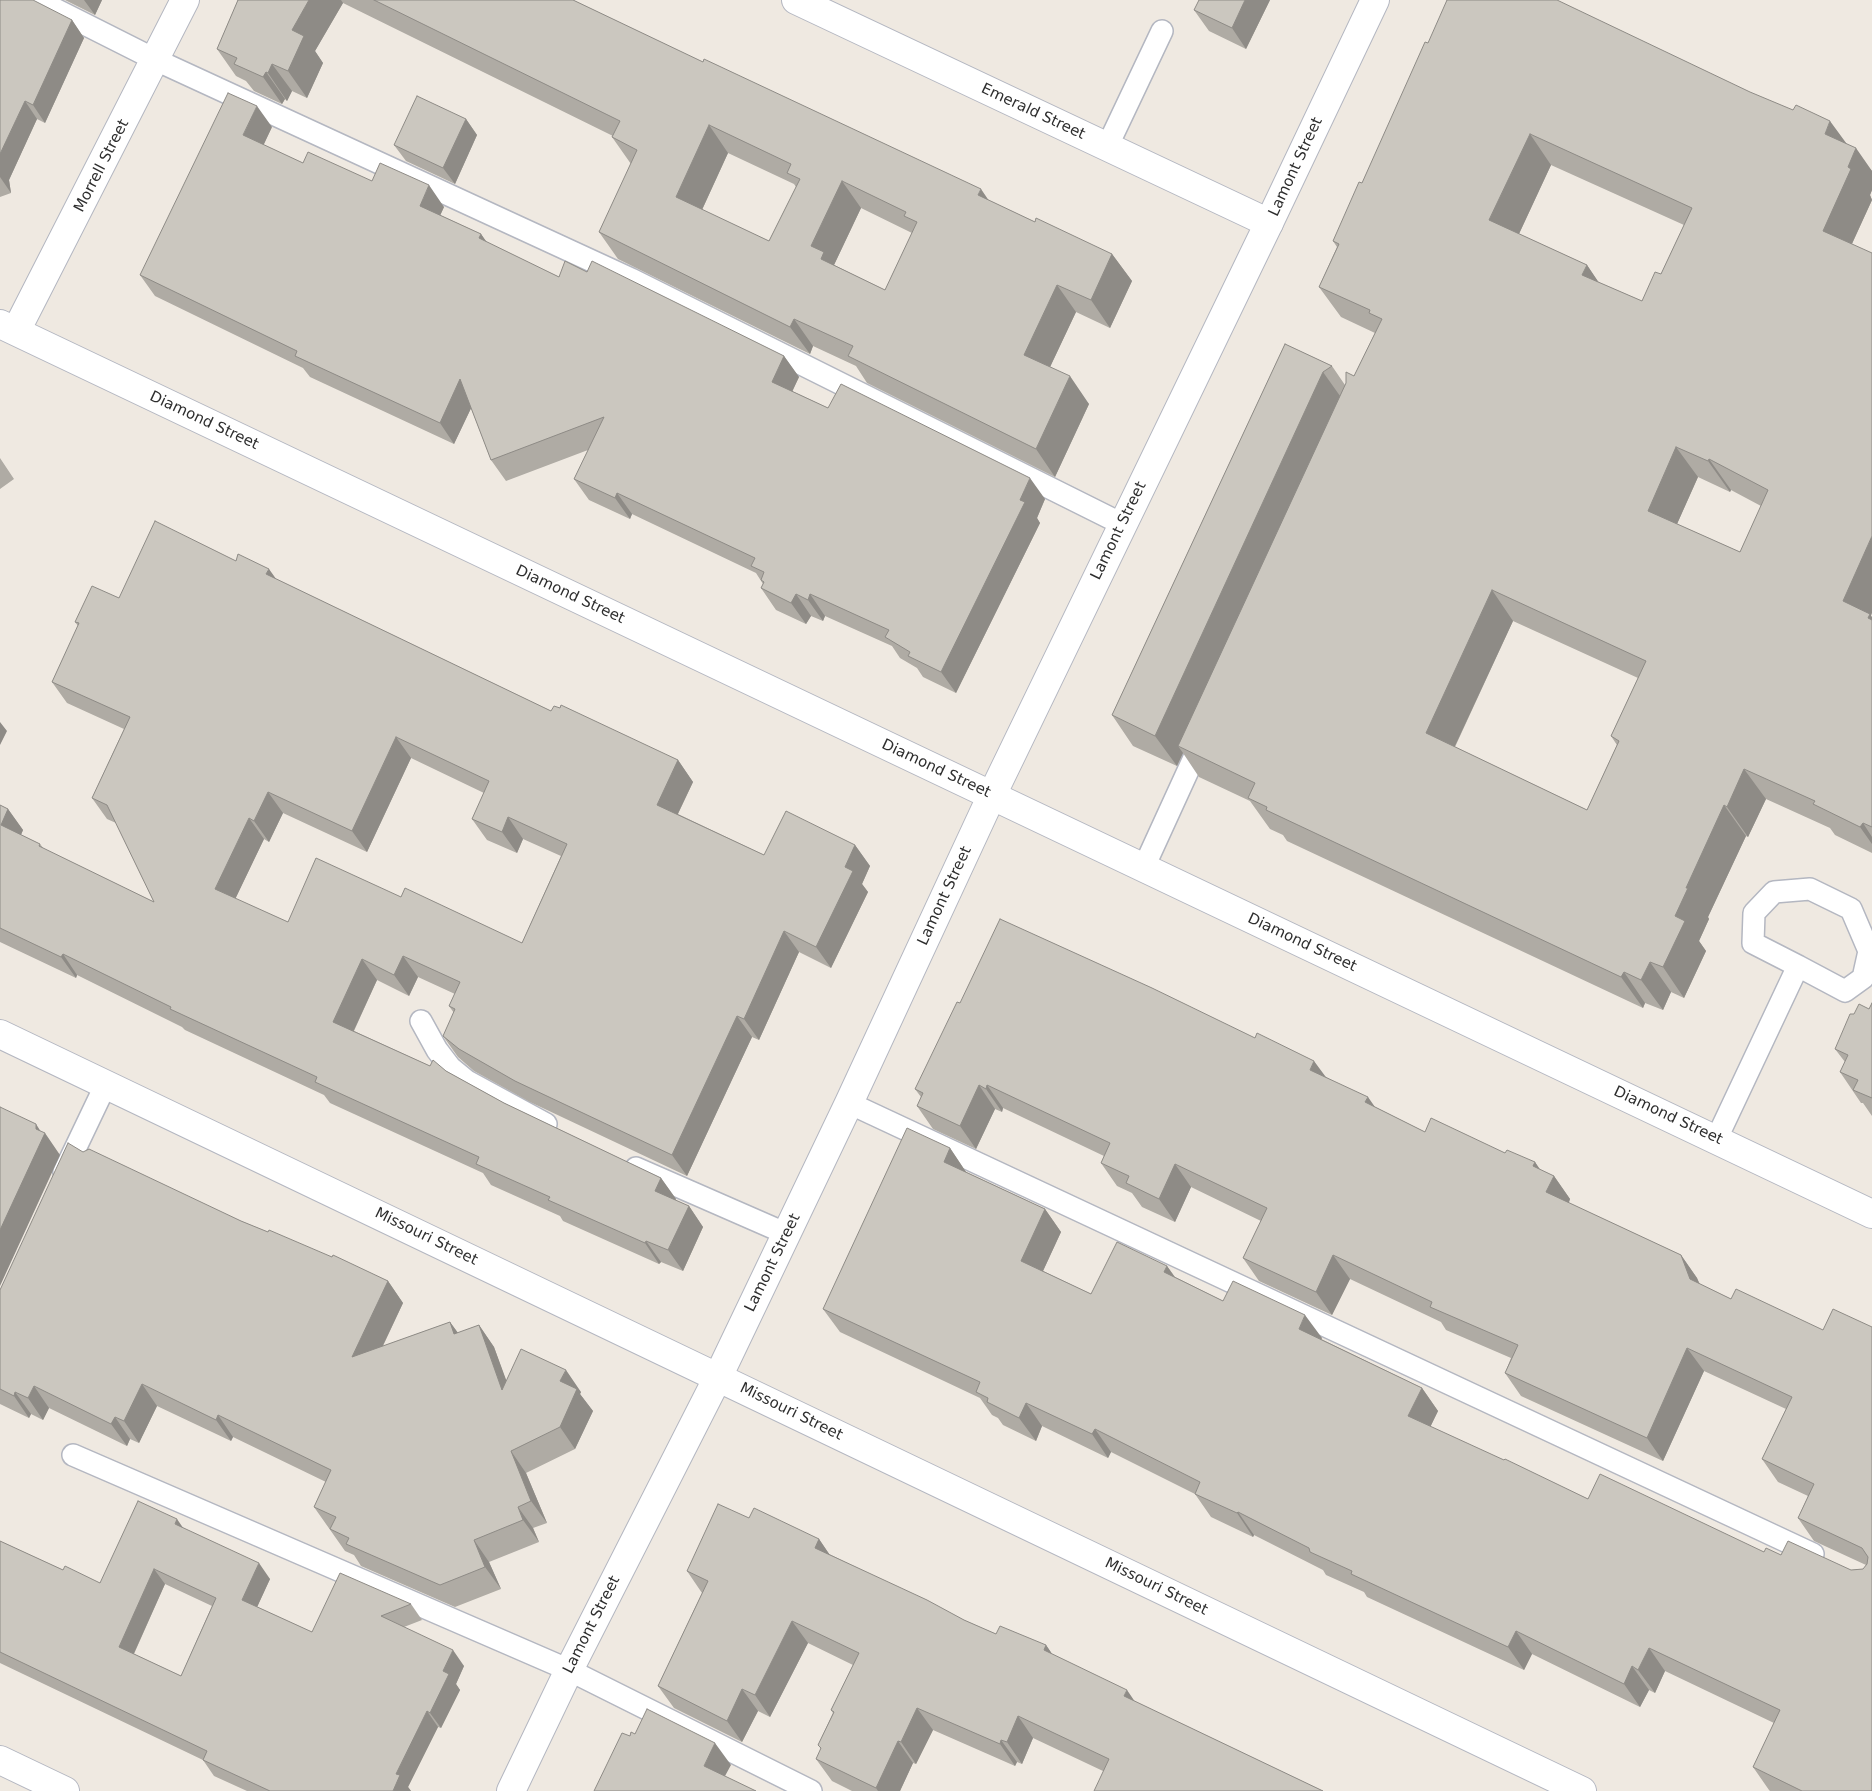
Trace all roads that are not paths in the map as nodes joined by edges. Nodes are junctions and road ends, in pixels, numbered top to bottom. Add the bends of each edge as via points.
1 (37, 0) edge
2 (185, 0) edge
3 (796, 0) edge
4 (1375, 0) edge
5 (1162, 31) dead end
6 (156, 60) junction
7 (1107, 147) junction
8 (1269, 223) junction
9 (8, 327) edge
10 (1122, 524) junction
11 (1211, 720) edge
12 (992, 795) junction
13 (1144, 868) junction
14 (1798, 966) junction
15 (421, 1021) dead end
16 (0, 1034) edge
17 (106, 1084) junction
18 (849, 1103) junction
19 (568, 1134) edge
20 (1716, 1140) junction
21 (620, 1160) edge
22 (57, 1189) edge
23 (1872, 1214) edge
24 (786, 1234) junction
25 (718, 1377) junction
26 (73, 1455) dead end
27 (1828, 1561) edge
28 (569, 1670) junction
29 (0, 1760) edge
30 (65, 1791) edge
31 (511, 1791) edge
32 (811, 1791) edge
33 (1582, 1791) edge

1 - 6 lane
2 - 6 street, Morrell Street
3 - 7 street, Emerald Street
4 - 8 street, Lamont Street
5 - 7 lane
6 - 9 street, Morrell Street
6 - 10 lane via 631,279
7 - 8 street, Emerald Street
8 - 10 street, Lamont Street
9 - 12 street, Diamond Street
10 - 12 street, Lamont Street
11 - 13 lane
12 - 13 street, Diamond Street
12 - 18 street, Lamont Street
13 - 20 street, Diamond Street
14 - 14 lane via 1753,943 1754,913 1774,892 1810,889 1851,909 1869,951 1863,978 1845,991
14 - 20 lane
15 - 19 lane via 450,1067 467,1081
16 - 17 street, Missouri Street
17 - 22 lane
17 - 25 street, Missouri Street
18 - 24 street, Lamont Street
18 - 27 lane
20 - 23 street, Diamond Street
21 - 24 lane
24 - 25 street, Lamont Street
25 - 28 street, Lamont Street
25 - 33 street, Missouri Street
26 - 28 lane
28 - 31 street, Lamont Street
28 - 32 lane
29 - 30 street

